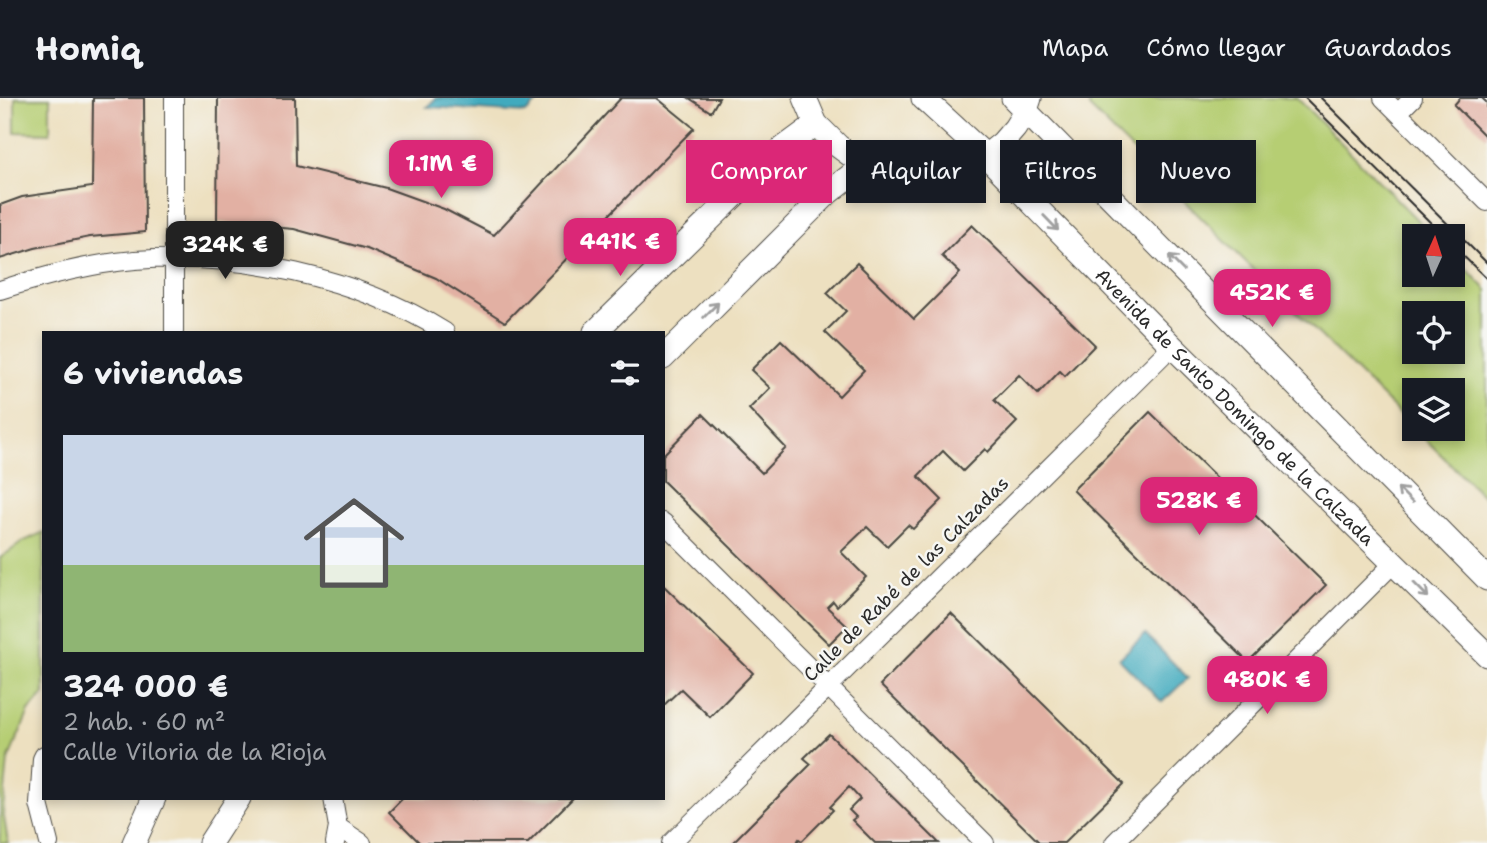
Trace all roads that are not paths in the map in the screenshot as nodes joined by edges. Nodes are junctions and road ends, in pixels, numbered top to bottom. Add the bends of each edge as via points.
1 (174, 98) edge
2 (805, 98) edge
3 (923, 98) edge
4 (1383, 98) edge
5 (1413, 98) edge
6 (1023, 102) edge
7 (1398, 113) junction
8 (816, 124) junction
9 (969, 140) edge
10 (846, 152) edge
11 (986, 156) joint
12 (846, 179) edge
13 (1487, 202) edge
14 (174, 259) junction
15 (0, 289) edge
16 (174, 331) edge
17 (443, 331) edge
18 (596, 331) edge
19 (1172, 346) junction
20 (665, 356) edge
21 (665, 524) edge
22 (1394, 563) junction
23 (1487, 579) edge
24 (1487, 655) edge
25 (827, 687) junction
26 (42, 759) edge
27 (153, 800) edge
28 (238, 800) edge
29 (332, 800) edge
30 (337, 835) edge
31 (50, 843) edge
32 (134, 843) edge
33 (210, 843) edge
34 (362, 843) edge
35 (671, 843) edge
36 (985, 843) edge
37 (1114, 843) edge

1 - 14 street
2 - 8 street
3 - 9 street, Avenida de Santo Domingo de la Calzada
4 - 7 street
5 - 7 street
6 - 11 street via 1016,128
23 -> 6 street
7 - 13 street
8 - 10 street
8 - 18 street via 782,149
11 -> 19 street, Avenida de Santo Domingo de la Calzada
20 -> 12 street
14 - 15 street via 133,260 58,272
14 - 16 street
14 - 17 street via 284,270 361,291
19 - 22 street, Avenida de Santo Domingo de la Calzada
19 - 25 street, Calle de Rabé de las Calzadas
21 - 25 street
22 -> 24 street, Avenida de Santo Domingo de la Calzada
22 - 37 street
25 - 35 street, Calle de Rabé de las Calzadas
25 - 36 street
26 - 31 street via 39,804
27 - 32 street
28 - 33 street
29 - 30 street
30 - 34 street

